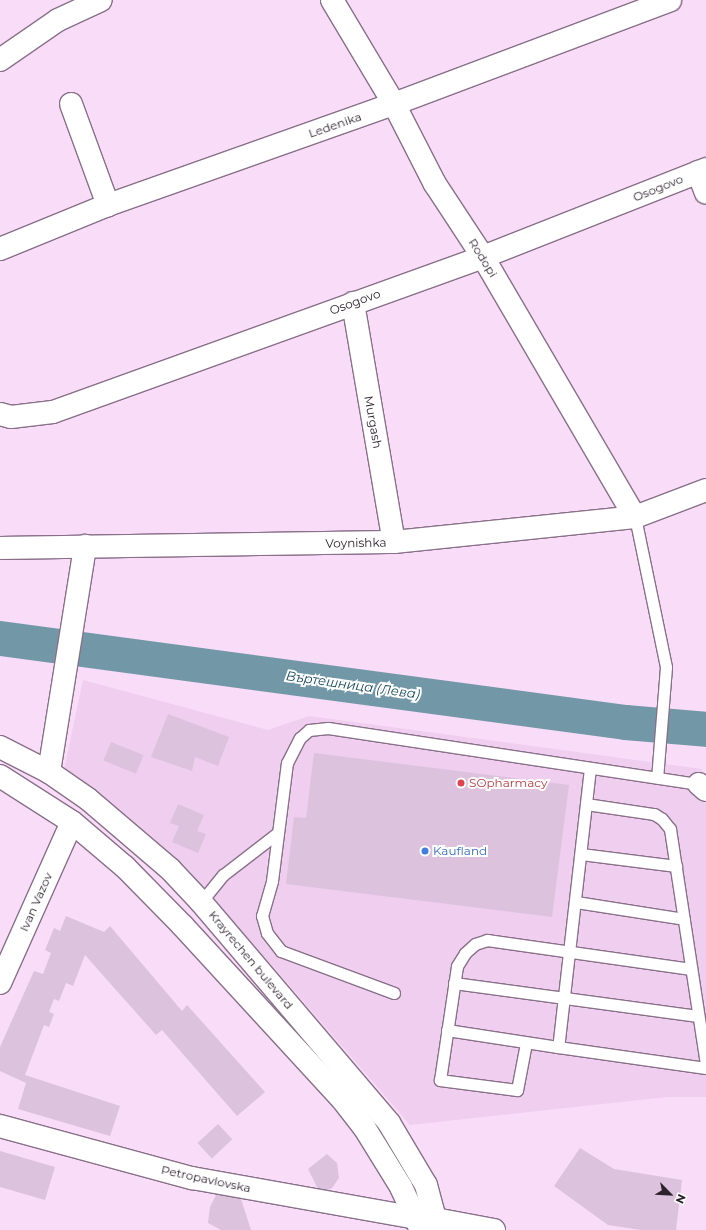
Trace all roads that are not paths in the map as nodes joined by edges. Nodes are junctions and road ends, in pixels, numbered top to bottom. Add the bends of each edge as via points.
1 (101, 0) edge
2 (332, 0) edge
3 (670, 0) edge
4 (0, 60) edge
5 (71, 104) dead end
6 (394, 104) junction
7 (702, 171) edge
8 (706, 193) edge
9 (108, 205) junction
10 (0, 249) edge
11 (483, 257) junction
12 (353, 303) junction
13 (0, 414) edge
14 (706, 490) edge
15 (634, 517) junction
16 (394, 542) junction
17 (85, 546) junction
18 (0, 548) edge
19 (0, 747) edge
20 (590, 768) junction
21 (49, 772) junction
22 (0, 776) edge
23 (657, 778) junction
24 (702, 787) edge
25 (586, 804) junction
26 (72, 822) junction
27 (276, 834) junction
28 (581, 854) junction
29 (676, 866) junction
30 (201, 902) junction
31 (576, 902) junction
32 (684, 919) junction
33 (571, 950) junction
34 (691, 969) junction
35 (0, 983) edge
36 (454, 983) junction
37 (394, 993) dead end
38 (565, 997) junction
39 (698, 1016) junction
40 (447, 1030) junction
41 (526, 1043) junction
42 (558, 1047) junction
43 (706, 1065) edge
44 (706, 1068) edge
45 (0, 1126) edge
46 (427, 1224) edge
47 (494, 1230) edge

1 - 4 street via 58,20
2 - 6 street, Rodopi
3 - 6 street, Ledenika
5 - 9 street
6 - 9 street, Ledenika
6 - 11 street, Rodopi via 435,184
7 - 8 street
7 - 11 street, Osogovo
9 - 10 street, Ledenika
11 - 12 street, Osogovo
11 - 15 street, Rodopi
12 - 13 street, Osogovo via 53,412 11,417
12 - 16 street, Murgash
14 - 15 street, Voynishka
15 - 16 street, Voynishka
15 - 23 lane via 666,667
16 - 17 street, Voynishka
17 - 18 street, Voynishka
17 - 21 street
19 - 21 street, Krayrechen bulevard
20 - 23 lane
20 - 25 lane
20 - 27 lane via 328,728 309,730 300,738 287,763
21 - 30 street, Krayrechen bulevard via 125,829
22 - 26 street, Krayrechen bulevard
23 - 24 lane
25 - 28 lane
25 - 29 lane via 654,814 662,819 670,829
26 - 35 street, Ivan Vazov
26 - 46 street, Krayrechen bulevard via 125,867 182,925 342,1099 383,1155
27 - 30 lane via 223,875 205,893
27 - 37 lane via 272,880 262,916 267,933 281,951
28 - 29 lane
28 - 31 lane
29 - 32 lane
30 - 46 street, Krayrechen bulevard via 389,1123 426,1185
31 - 32 lane
31 - 33 lane
32 - 34 lane
33 - 34 lane
33 - 36 lane via 487,940 475,944 465,953 456,966
33 - 38 lane
34 - 39 lane
36 - 38 lane
36 - 40 lane
38 - 39 lane
38 - 42 lane
39 - 43 lane
40 - 41 lane
40 - 41 lane via 440,1080 517,1090
41 - 42 lane
42 - 44 lane
45 - 46 street, Petropavlovska via 192,1178
46 - 47 street, Petropavlovska

